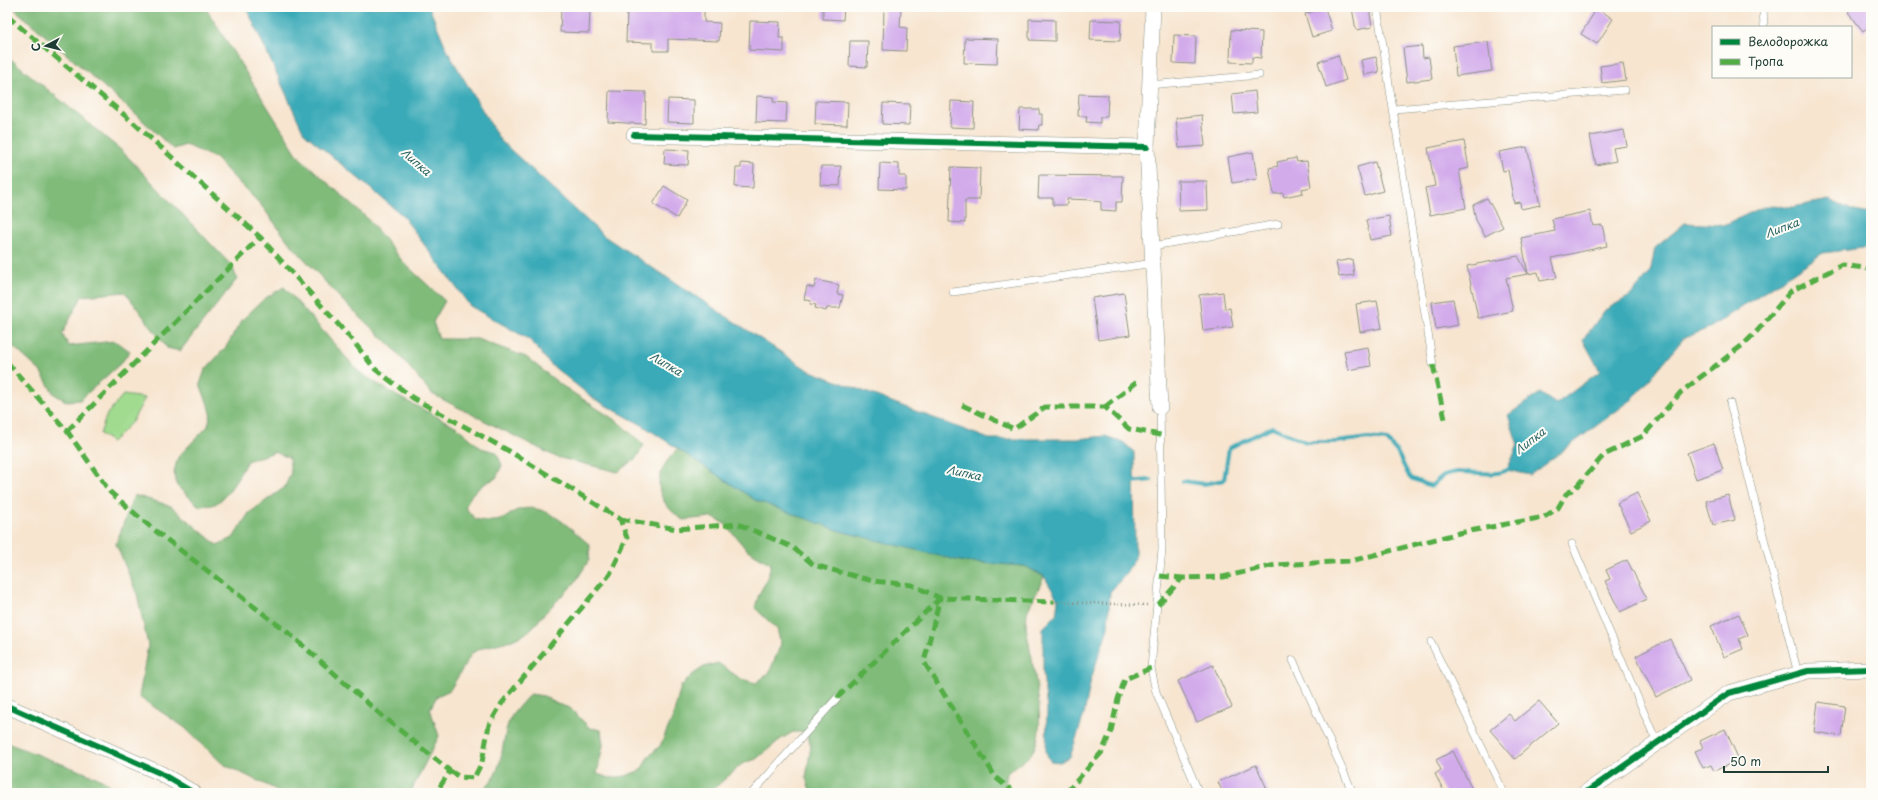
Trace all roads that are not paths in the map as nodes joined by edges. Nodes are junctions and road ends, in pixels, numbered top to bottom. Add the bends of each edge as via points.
1 (1153, 7) edge
2 (1378, 7) edge
3 (1764, 7) edge
4 (1764, 26) edge
5 (1259, 75) dead end
6 (1149, 85) junction
7 (1625, 90) dead end
8 (1394, 109) junction
9 (634, 135) dead end
10 (1147, 147) junction
11 (1278, 224) dead end
12 (1153, 246) junction
13 (1154, 263) junction
14 (953, 292) dead end
15 (1433, 365) dead end
16 (1730, 403) dead end
17 (1160, 407) joint
18 (1572, 544) dead end
19 (1431, 642) dead end
20 (1293, 660) dead end
21 (1871, 669) edge
22 (1798, 674) junction
23 (837, 698) dead end
24 (7, 706) edge
25 (1657, 743) junction
26 (194, 793) edge
27 (752, 793) edge
28 (1199, 793) edge
29 (1353, 793) edge
30 (1504, 793) edge
31 (1585, 793) edge

1 - 6 street
2 - 8 lane
3 - 4 lane
5 - 6 lane
6 - 10 street
7 - 8 lane
8 - 15 lane
9 - 10 street
10 - 12 street
11 - 12 lane
12 - 13 street
13 - 14 lane
13 - 17 street
16 - 22 lane
17 - 28 lane via 1162,549 1151,668 1156,692
18 - 25 lane
19 - 30 lane
20 - 29 lane
21 - 22 street via 1808,671
22 - 25 street via 1729,692
23 - 27 lane
24 - 26 street via 160,773
25 - 31 street

